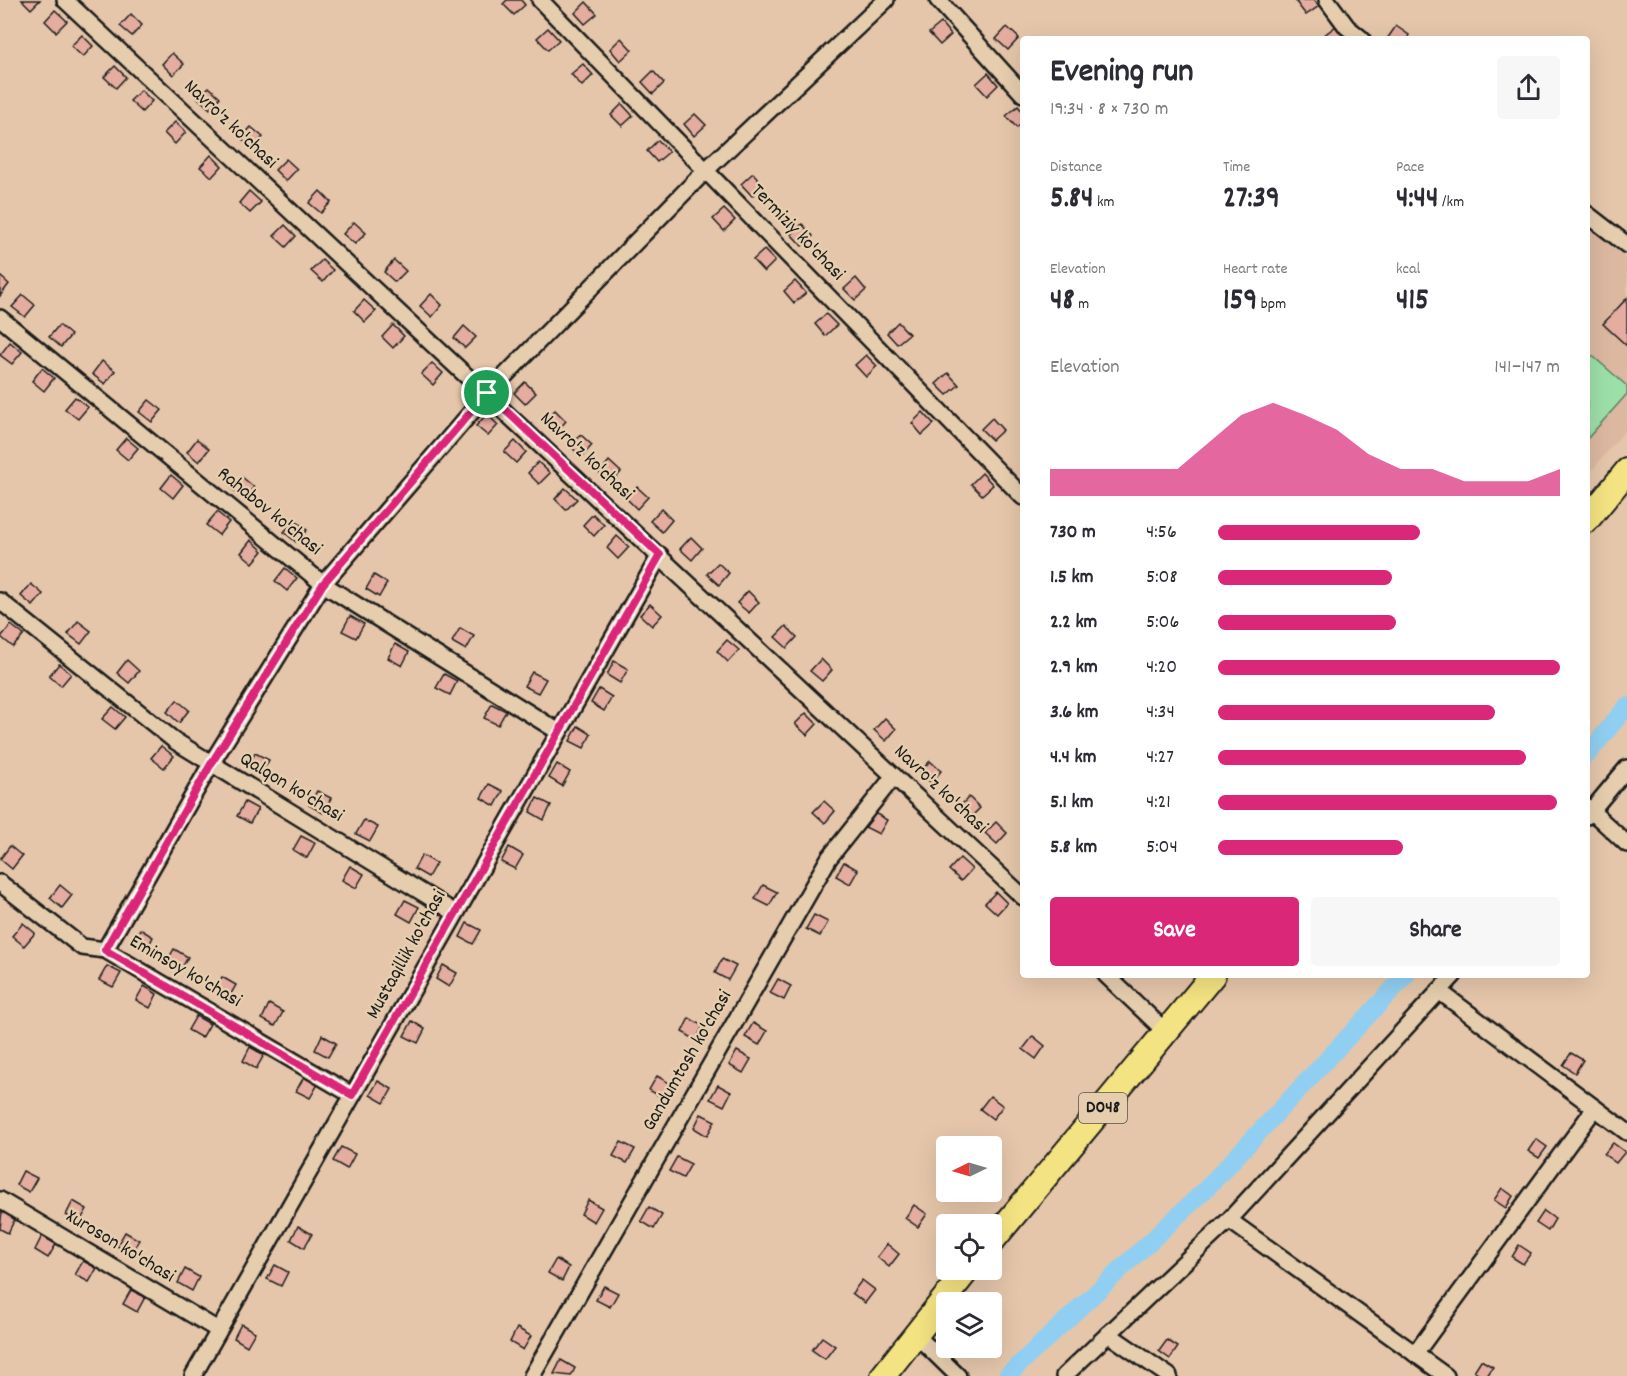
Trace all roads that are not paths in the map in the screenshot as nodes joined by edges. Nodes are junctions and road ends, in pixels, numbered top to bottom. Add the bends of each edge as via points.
1 (65, 0) edge
2 (540, 0) edge
3 (886, 0) edge
4 (938, 0) edge
5 (1327, 0) edge
6 (1358, 36) edge
7 (1020, 91) edge
8 (706, 170) junction
9 (1590, 216) edge
10 (1627, 245) edge
11 (0, 318) edge
12 (487, 393) junction
13 (1627, 471) edge
14 (1020, 493) edge
15 (1590, 516) edge
16 (660, 555) junction
17 (323, 584) junction
18 (0, 601) edge
19 (559, 732) junction
20 (211, 764) junction
21 (1627, 768) edge
22 (894, 776) junction
23 (1590, 810) edge
24 (1590, 814) edge
25 (1627, 844) edge
26 (0, 884) edge
27 (1020, 894) edge
28 (454, 912) junction
29 (105, 950) junction
30 (1109, 978) edge
31 (1211, 978) edge
32 (1451, 978) edge
33 (1439, 991) junction
34 (1167, 1032) junction
35 (352, 1095) junction
36 (1595, 1108) junction
37 (1627, 1132) edge
38 (0, 1200) edge
39 (1229, 1220) junction
40 (1002, 1229) edge
41 (959, 1280) edge
42 (218, 1330) junction
43 (914, 1334) junction
44 (1108, 1334) junction
45 (1415, 1354) junction
46 (193, 1376) edge
47 (532, 1376) edge
48 (883, 1376) edge
49 (958, 1376) edge
50 (1064, 1376) edge
51 (1169, 1376) edge
52 (1446, 1376) edge

1 - 12 street, Navro'z ko'chasi
2 - 8 street, Termiziy ko'chasi
3 - 8 street
4 - 7 street
5 - 6 street
8 - 12 street
8 - 14 street, Termiziy ko'chasi
9 - 10 street
11 - 17 street, Rahabov ko'chasi
12 - 16 street, Navro'z ko'chasi
12 - 17 street
13 - 15 main road
16 - 19 street, Mustaqillik ko'chasi
16 - 22 street, Navro'z ko'chasi
17 - 19 street, Rahabov ko'chasi
17 - 20 street
18 - 20 street, Qalqon ko'chasi via 174,741
19 - 28 street, Mustaqillik ko'chasi
20 - 28 street, Qalqon ko'chasi
20 - 29 street
21 - 23 street
22 - 27 street, Navro'z ko'chasi
22 - 47 street, Gandumtosh ko'chasi via 829,858
24 - 25 street
26 - 29 street, Eminsoy ko'chasi via 82,947
28 - 35 street, Mustaqillik ko'chasi
29 - 35 street, Eminsoy ko'chasi
30 - 34 street
31 - 34 main road, D048
32 - 33 street
33 - 36 street
33 - 39 street
34 - 40 main road, D048
35 - 42 street, Mustaqillik ko'chasi
36 - 37 street
36 - 45 street
38 - 42 street, Xuroson ko'chasi
39 - 44 street
39 - 45 street
41 - 43 main road
42 - 46 street, Mustaqillik ko'chasi
43 - 48 main road
43 - 49 street
44 - 50 street
44 - 51 street
45 - 52 street

